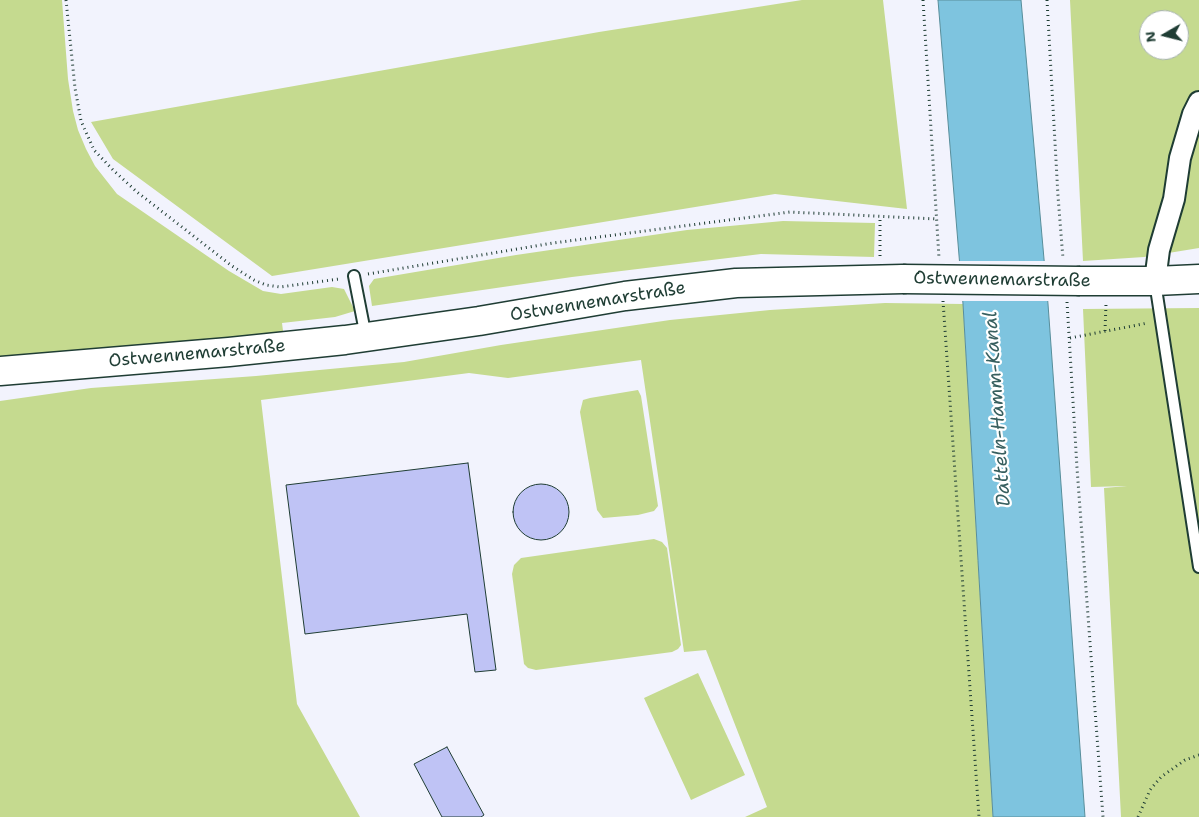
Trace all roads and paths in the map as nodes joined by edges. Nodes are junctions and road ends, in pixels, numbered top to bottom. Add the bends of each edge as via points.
1 (66, 0) edge
2 (923, 0) edge
3 (1047, 0) edge
4 (1199, 102) edge
5 (880, 216) junction
6 (937, 219) junction
7 (940, 261) dead end
8 (879, 264) dead end
9 (354, 276) junction
10 (1199, 278) edge
11 (1070, 281) junction
12 (1155, 281) junction
13 (942, 297) dead end
14 (1106, 305) dead end
15 (1151, 322) dead end
16 (1105, 331) junction
17 (366, 338) junction
18 (1070, 338) junction
19 (0, 371) edge
20 (1199, 567) edge
21 (1199, 755) edge
22 (979, 817) edge
23 (1103, 817) edge
24 (1138, 817) edge

1 - 9 path via 81,121 94,150 113,170 224,260 254,280 280,286
2 - 6 path
3 - 11 path via 1058,196
4 - 12 street via 1180,158
5 - 6 path
5 - 8 path
5 - 9 path via 790,212 562,242
6 - 7 path
9 - 17 lane
10 - 12 street, Ostwennemarstraße
11 - 12 street, Ostwennemarstraße
11 - 17 street, Ostwennemarstraße, bridge via 903,279 736,283 625,296
11 - 18 path
12 - 20 lane
13 - 22 path
14 - 16 path
15 - 16 path
16 - 18 path
17 - 19 street, Ostwennemarstraße
18 - 23 path
21 - 24 path via 1185,760 1161,777 1150,790

